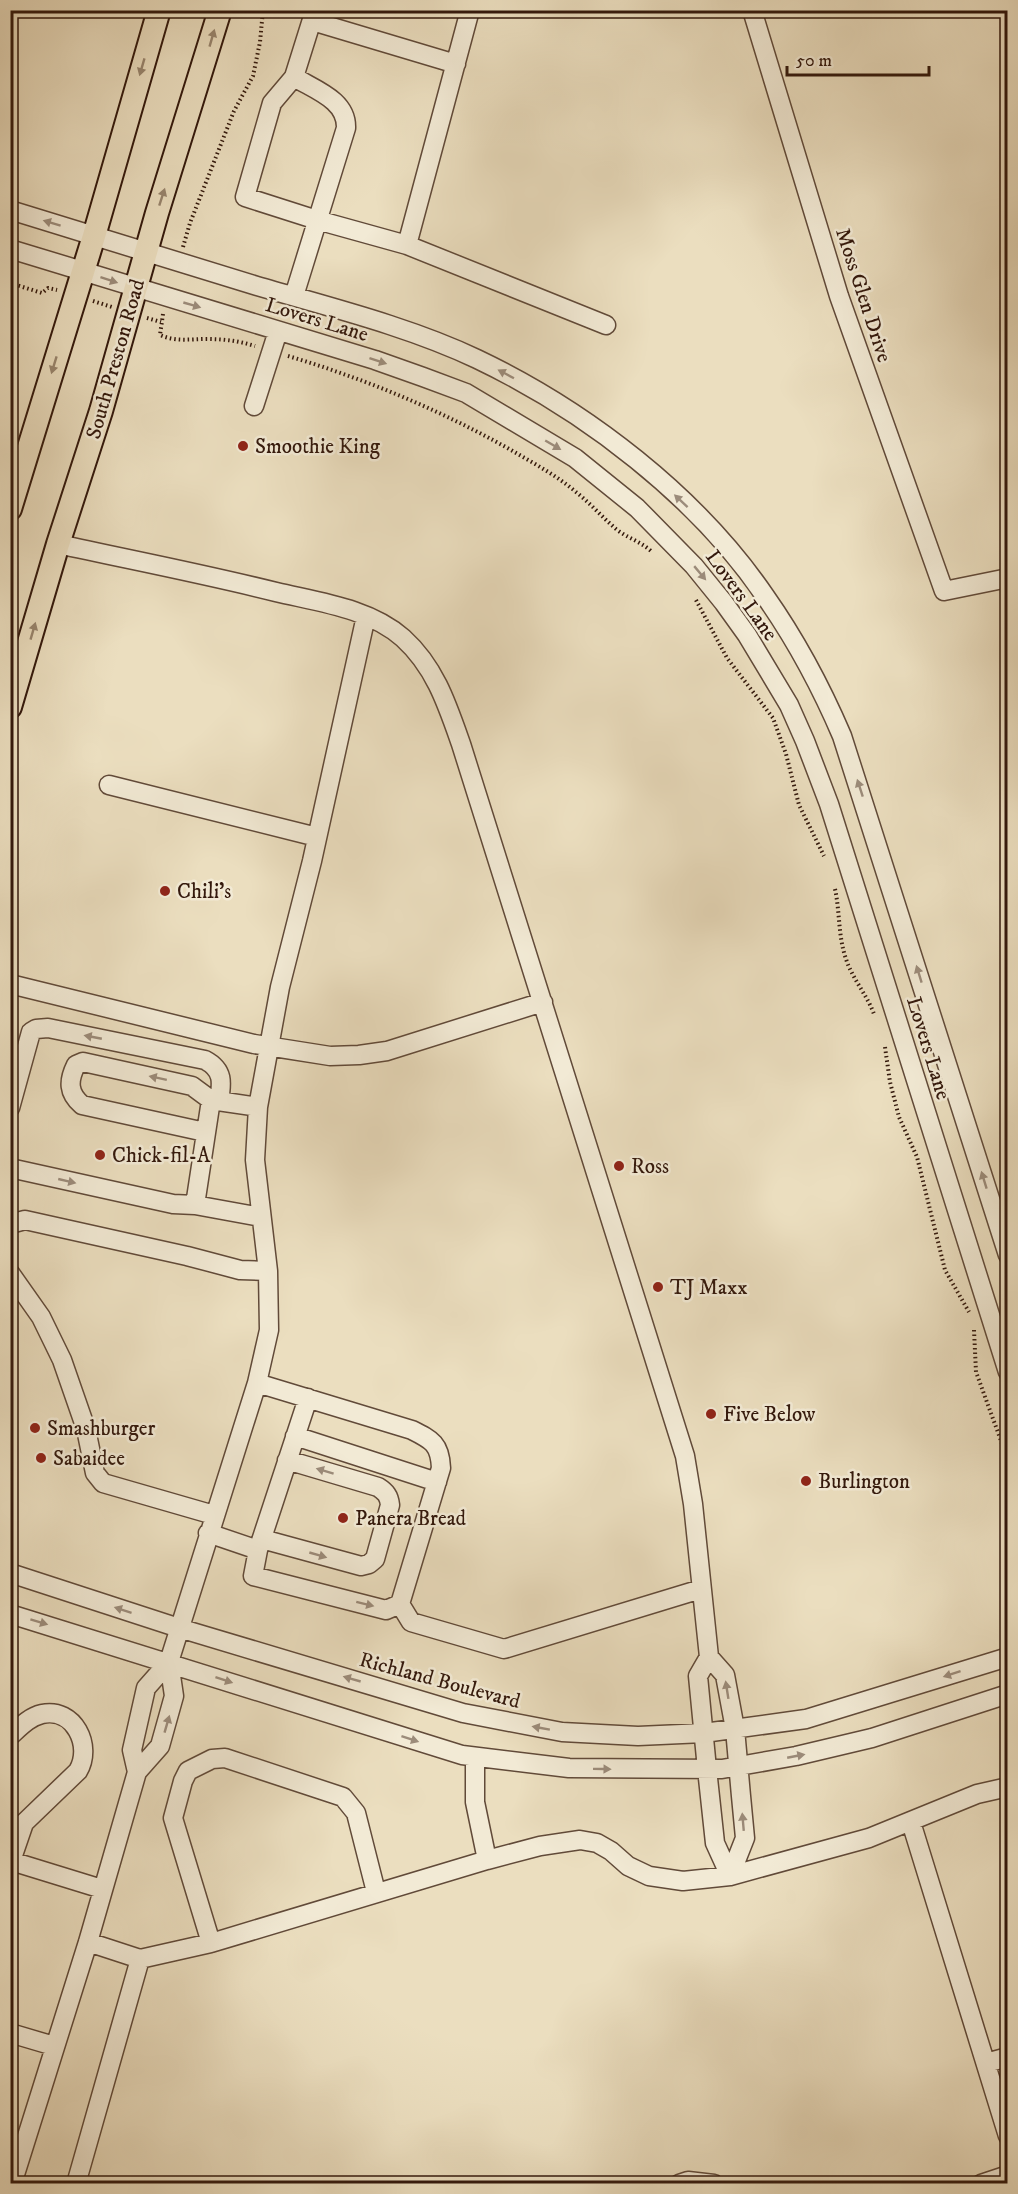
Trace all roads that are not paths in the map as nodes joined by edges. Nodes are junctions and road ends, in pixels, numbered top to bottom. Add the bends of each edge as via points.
1 (159, 10) edge
2 (220, 10) edge
3 (470, 10) edge
4 (752, 10) edge
5 (313, 16) edge
6 (456, 64) junction
7 (294, 77) junction
8 (10, 210) edge
9 (317, 220) junction
10 (94, 236) junction
11 (406, 245) junction
12 (10, 249) edge
13 (145, 252) junction
14 (83, 272) junction
15 (136, 288) junction
16 (294, 296) junction
17 (606, 325) dead end
18 (278, 331) junction
19 (254, 406) dead end
20 (10, 510) edge
21 (58, 544) junction
22 (1008, 578) edge
23 (366, 616) junction
24 (10, 707) edge
25 (109, 785) dead end
26 (317, 837) junction
27 (10, 984) edge
28 (543, 1002) junction
29 (267, 1046) junction
30 (215, 1100) junction
31 (258, 1107) junction
32 (10, 1108) edge
33 (205, 1132) junction
34 (10, 1168) edge
35 (195, 1205) junction
36 (261, 1217) junction
37 (10, 1224) edge
38 (1008, 1255) edge
39 (268, 1271) junction
40 (10, 1273) edge
41 (1008, 1372) edge
42 (257, 1383) junction
43 (308, 1398) junction
44 (295, 1436) junction
45 (287, 1460) junction
46 (437, 1482) junction
47 (214, 1515) junction
48 (208, 1533) junction
49 (260, 1544) junction
50 (10, 1573) edge
51 (701, 1589) junction
52 (400, 1604) junction
53 (10, 1614) edge
54 (179, 1628) junction
55 (709, 1657) junction
56 (1008, 1657) edge
57 (169, 1662) junction
58 (1008, 1694) edge
59 (735, 1729) junction
60 (704, 1732) junction
61 (10, 1736) edge
62 (475, 1757) junction
63 (738, 1766) junction
64 (706, 1769) junction
65 (137, 1772) junction
66 (1008, 1787) edge
67 (911, 1822) junction
68 (487, 1860) junction
69 (730, 1876) junction
70 (102, 1889) junction
71 (376, 1892) junction
72 (88, 1942) junction
73 (211, 1943) junction
74 (140, 1959) junction
75 (10, 2033) edge
76 (54, 2046) junction
77 (1008, 2057) edge
78 (986, 2063) junction
79 (1008, 2136) edge
80 (1008, 2175) edge
81 (12, 2184) edge
82 (76, 2184) edge
83 (679, 2184) edge
84 (714, 2184) edge
85 (981, 2184) edge

1 -> 10 main road
13 -> 2 main road, South Preston Road
3 - 6 street
4 - 22 street, Moss Glen Drive via 839,296 944,591
5 - 6 street
5 - 7 street
6 - 11 street
7 - 9 street via 335,102 346,118
7 - 9 street via 272,103 245,197
10 -> 8 street, Lovers Lane
9 - 11 street
9 - 16 street
10 - 13 street, Lovers Lane
10 - 14 main road
11 - 17 street
12 - 14 street, Lovers Lane
13 - 15 main road, South Preston Road
13 - 16 street, Lovers Lane
14 -> 15 street, Lovers Lane
14 -> 20 main road
15 -> 18 street, Lovers Lane
15 - 21 main road, South Preston Road
38 -> 16 street, Lovers Lane via 842,736 810,668 764,594 717,536 662,483 599,431 545,396 474,357
18 - 19 street
18 -> 41 street, Lovers Lane via 465,393 575,458 637,508 694,566 747,635 789,705 819,777
21 - 23 street via 214,577
24 -> 21 main road, South Preston Road
23 - 26 street
23 - 28 street via 414,649 442,692
25 - 26 street
26 - 29 street
27 - 29 street
28 - 29 street via 387,1051 330,1056
28 - 51 street via 685,1456
29 - 31 street
30 - 31 street
30 -> 32 street via 221,1085 219,1071 205,1060 48,1028 31,1032
30 - 33 street
30 -> 33 street via 192,1086 83,1062 76,1065 70,1082 70,1090 82,1105
31 - 36 street via 255,1160
33 - 35 street
34 -> 35 street via 174,1204
35 - 36 street
36 - 39 street
37 - 39 street via 25,1220 240,1270
39 - 42 street via 269,1330
40 - 47 street via 41,1317 62,1360 86,1429 94,1473 103,1483
42 - 43 street
42 - 47 street
43 - 44 street
43 - 46 street via 433,1440 440,1455
44 - 45 street
44 - 46 street
45 - 49 street
49 -> 45 street via 361,1566 375,1559 390,1505 386,1492
46 - 52 street
47 - 48 street
48 - 49 street
48 - 54 street
49 -> 52 street via 253,1576 386,1610
54 -> 50 street, Richland Boulevard
51 - 52 street via 504,1649 411,1622
51 - 55 street
53 -> 57 street
54 - 57 street
60 -> 54 street, Richland Boulevard via 562,1732 512,1723 463,1713
59 -> 55 street via 725,1675
55 - 60 street via 698,1676
56 -> 59 street, Richland Boulevard via 806,1719
57 -> 62 street
57 - 65 street via 146,1688 132,1750
65 -> 57 street via 160,1746 174,1696
63 -> 58 street via 872,1738
59 - 60 street, Richland Boulevard
59 - 63 street
60 - 64 street
61 - 70 street via 31,1718 43,1714 64,1716 81,1736 84,1754 78,1772 24,1823 10,1861
62 -> 64 street via 569,1768
62 - 68 street via 475,1802
63 - 64 street
69 -> 63 street via 745,1838
64 - 69 street via 715,1843
65 - 70 street
66 - 67 street via 977,1794
67 - 69 street via 869,1838
67 - 78 street
68 - 69 street via 580,1840 597,1843 649,1876 683,1881
68 - 71 street
70 - 72 street
71 - 73 street
71 - 73 street via 356,1813 343,1797 225,1758 212,1759 188,1771 173,1818
72 - 74 street
72 - 76 street
73 - 74 street
74 - 82 street
75 - 76 street
76 - 81 street
77 - 78 street
78 - 79 street
80 - 85 street
83 - 84 street

